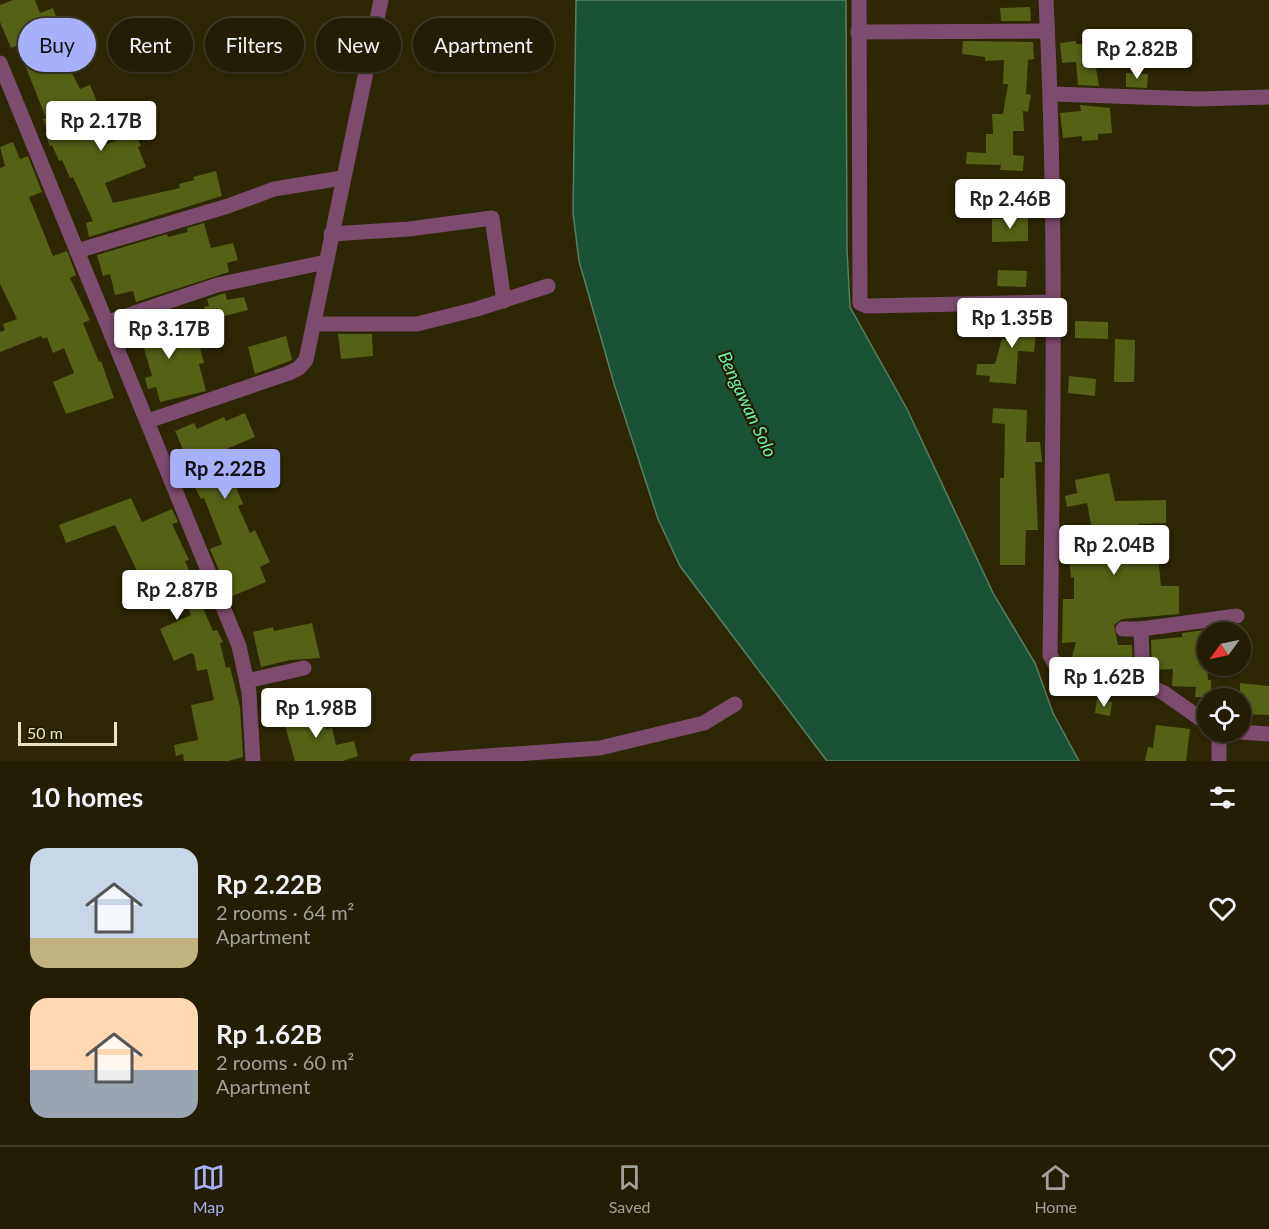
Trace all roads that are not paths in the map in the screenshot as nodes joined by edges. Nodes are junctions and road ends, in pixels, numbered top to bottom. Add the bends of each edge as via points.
1 (381, 0) edge
2 (859, 0) edge
3 (1046, 0) edge
4 (1047, 31) junction
5 (858, 32) junction
6 (0, 63) edge
7 (1052, 94) junction
8 (1269, 97) edge
9 (342, 178) junction
10 (331, 234) junction
11 (77, 251) junction
12 (326, 262) junction
13 (548, 285) dead end
14 (504, 300) junction
15 (1055, 302) junction
16 (108, 322) junction
17 (314, 324) junction
18 (148, 421) junction
19 (1237, 616) dead end
20 (1141, 629) junction
21 (1123, 630) dead end
22 (304, 668) dead end
23 (247, 681) junction
24 (1143, 683) junction
25 (735, 704) dead end
26 (1197, 716) edge
27 (1251, 733) edge
28 (1269, 734) edge
29 (1218, 742) edge
30 (253, 761) edge
31 (417, 761) edge
32 (1218, 761) edge

1 - 9 street
2 - 5 street
3 - 4 street
4 - 5 street
4 - 7 street
5 - 15 street via 860,303 867,306
6 - 11 street
7 - 8 street
7 - 15 street
9 - 10 street
9 - 11 street via 274,189
10 - 12 street
10 - 14 street via 492,218
11 - 16 street
12 - 16 street via 217,285
12 - 17 street
13 - 14 street
14 - 17 street via 417,324
15 - 24 street via 1050,655 1062,670
16 - 18 street
17 - 18 street via 306,360 299,368
18 - 23 street via 239,646
19 - 20 street
20 - 21 street
20 - 24 street
22 - 23 street
23 - 30 street
24 - 26 street
25 - 31 street via 704,723 600,748
27 - 28 street
29 - 32 street

